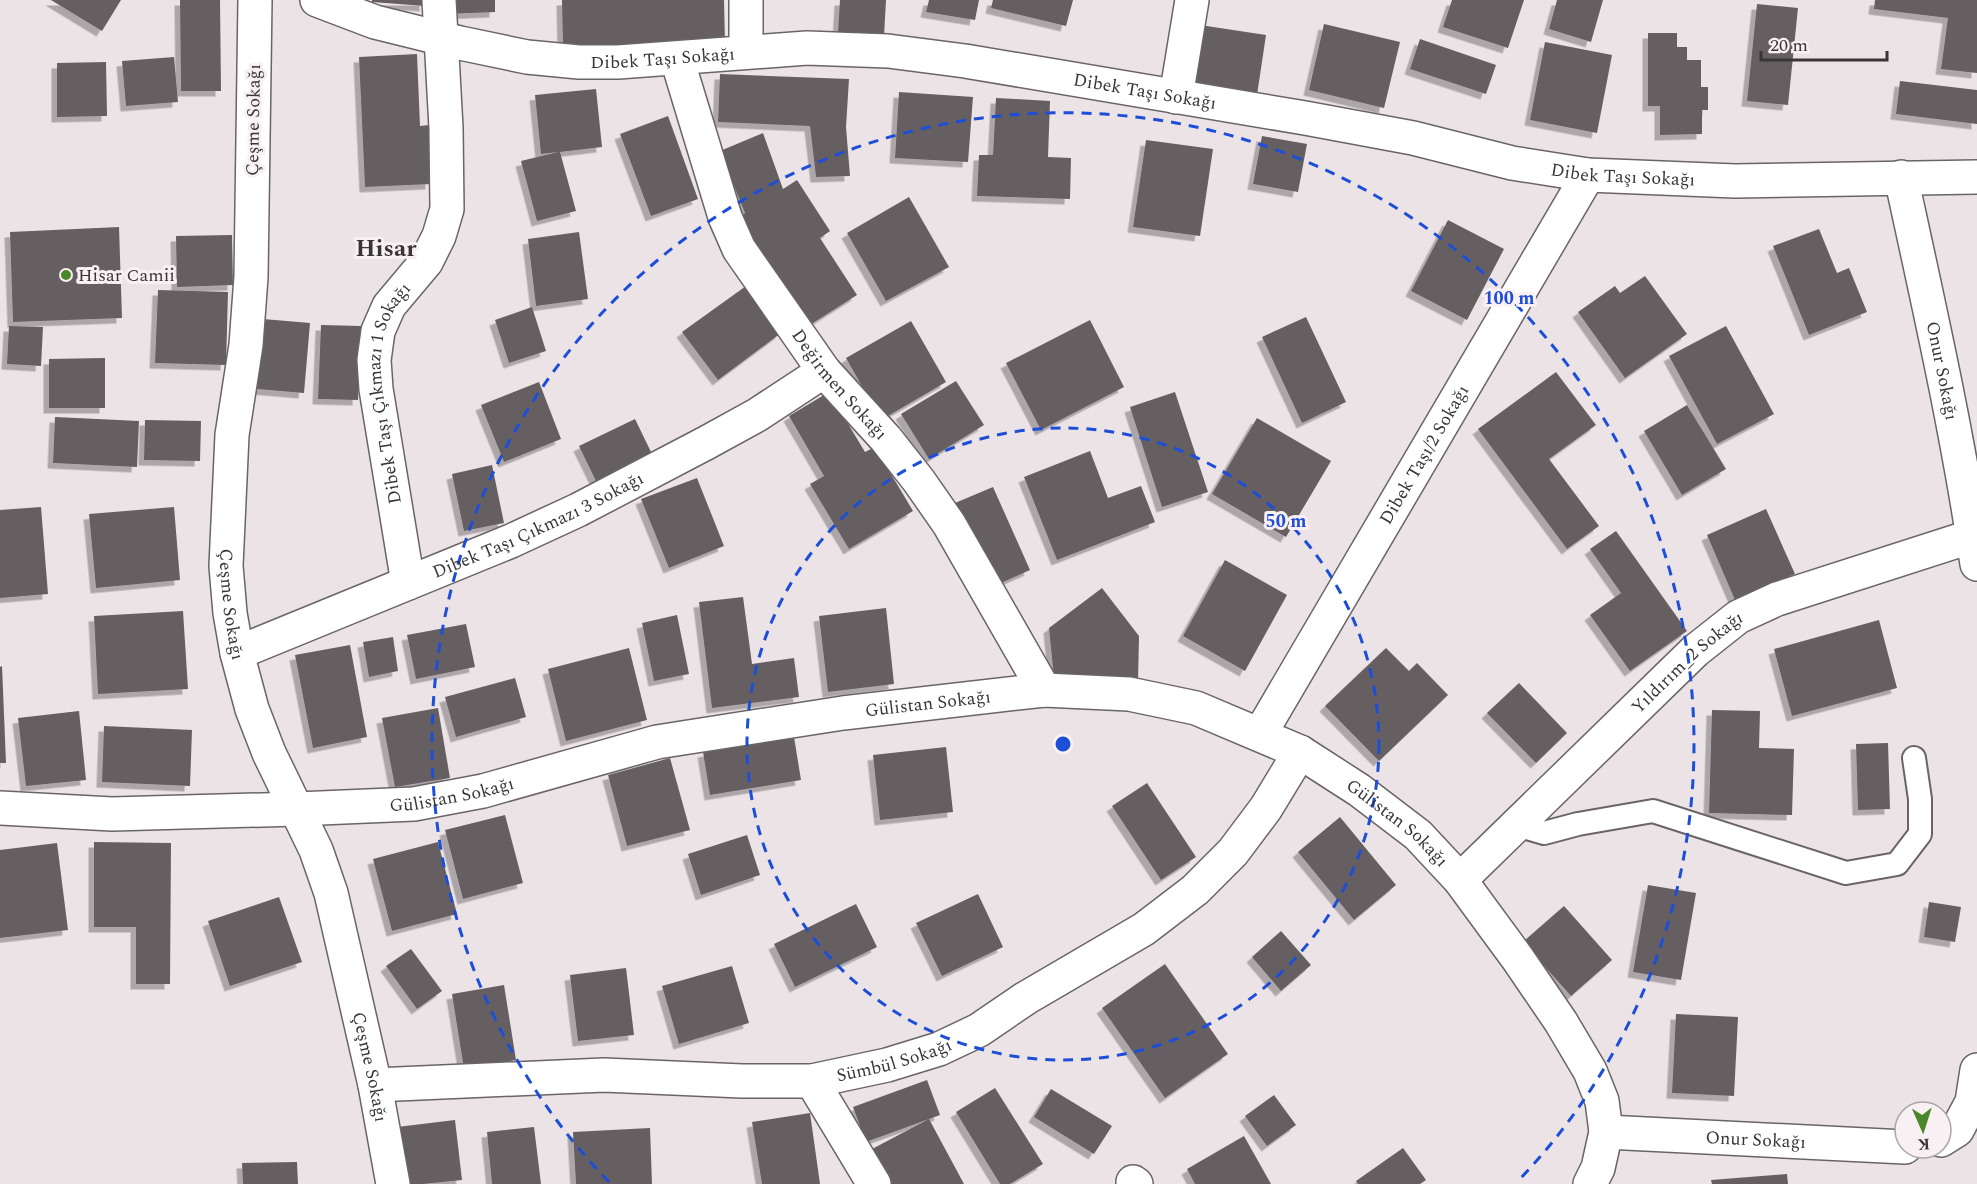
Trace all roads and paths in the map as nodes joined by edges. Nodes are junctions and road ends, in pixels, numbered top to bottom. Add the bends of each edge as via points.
1 (255, 0) edge
2 (317, 0) edge
3 (439, 0) edge
4 (746, 0) edge
5 (1192, 0) edge
6 (440, 38) junction
7 (746, 51) junction
8 (677, 59) junction
9 (1176, 98) junction
10 (1588, 175) junction
11 (1901, 177) junction
12 (1977, 177) edge
13 (824, 371) junction
14 (1975, 550) edge
15 (408, 583) junction
16 (237, 653) junction
17 (1044, 690) junction
18 (1260, 734) junction
19 (1299, 752) junction
20 (1914, 758) dead end
21 (0, 808) edge
22 (297, 809) junction
23 (1517, 825) junction
24 (1460, 880) junction
25 (1977, 1070) edge
26 (812, 1081) junction
27 (375, 1085) junction
28 (1606, 1132) junction
29 (1953, 1132) edge
30 (1893, 1146) edge
31 (393, 1184) edge
32 (874, 1184) edge
33 (1590, 1184) edge

1 - 16 street, Çeşme Sokağı via 251,277 246,345 232,435 226,566
2 - 6 street, Dibek Taşı Sokağı
3 - 6 street, Dibek Taşı Çıkmazı 1 Sokağı
4 - 7 street
5 - 9 street
6 - 8 street, Dibek Taşı Sokağı via 527,57 579,62
6 - 15 street, Dibek Taşı Çıkmazı 1 Sokağı via 447,209 426,262 389,306 378,331 374,360
7 - 8 street, Dibek Taşı Sokağı
7 - 9 street, Dibek Taşı Sokağı via 888,51
8 - 13 street, Değirmen Sokağı via 725,216 739,249
9 - 10 street, Dibek Taşı Sokağı via 1413,138 1512,163
10 - 11 street, Dibek Taşı Sokağı via 1735,181
10 - 18 street, Dibek Taşı/2 Sokağı
11 - 12 street, Dibek Taşı Sokağı
11 - 14 street, Onur Sokağı via 1939,351
13 - 15 street, Dibek Taşı Çıkmazı 3 Sokağı via 747,421 578,510
13 - 17 street, Değirmen Sokağı via 925,489
14 - 23 street, Yıldırım_2 Sokağı via 1777,599 1738,617 1695,651
15 - 16 street, Dibek Taşı Çıkmazı 3 Sokağı
16 - 22 street, Çeşme Sokağı via 252,709
17 - 18 street, Gülistan Sokağı via 1129,694 1196,708
17 - 22 street, Gülistan Sokağı via 843,713 657,742 483,791 414,804
18 - 19 street, Gülistan Sokağı
19 - 24 street, Gülistan Sokağı via 1359,790 1418,835
19 - 26 street, Sümbül Sokağı via 1266,808 1233,852 1195,890 1144,928 979,1030 939,1049
20 - 23 lane via 1920,834 1896,864 1846,873 1653,811 1544,833
21 - 22 street, Gülistan Sokağı via 112,814
22 - 27 street, Çeşme Sokağı via 331,892
23 - 24 street, Yıldırım_2 Sokağı
24 - 28 street, Gülistan Sokağı via 1537,986 1590,1071 1602,1101
25 - 29 street via 1972,1102
26 - 27 street, Sümbül Sokağı via 742,1082 604,1075
26 - 32 street
27 - 31 street, Çeşme Sokağı
28 - 30 street, Onur Sokağı
28 - 33 street, Gülistan Sokağı

